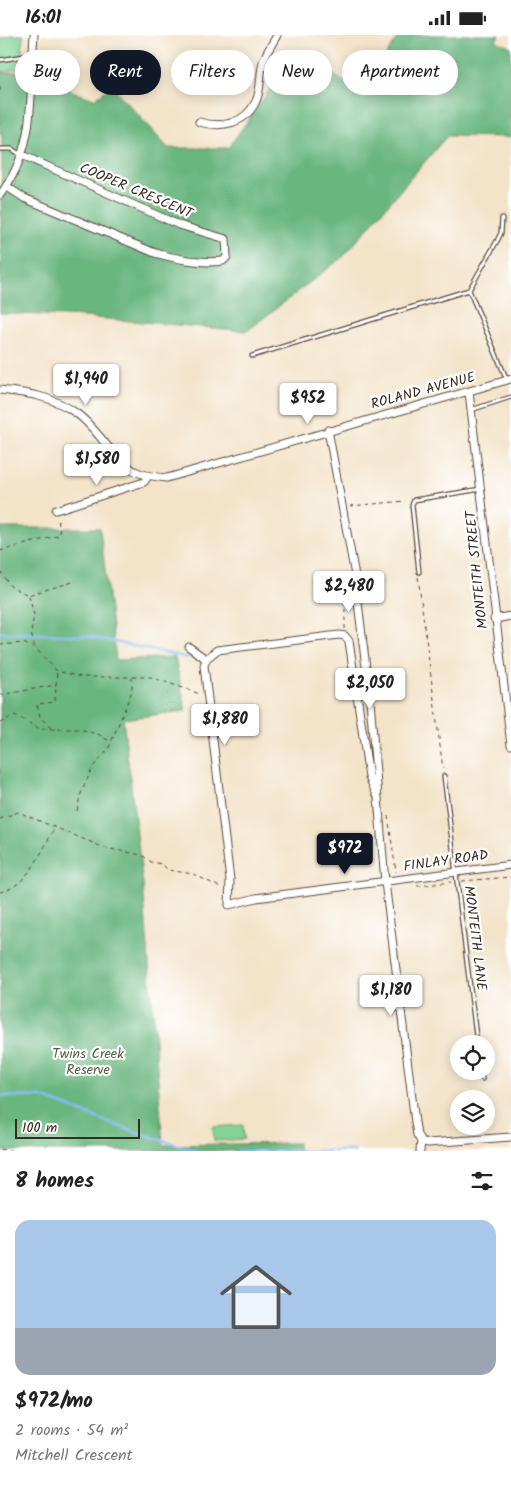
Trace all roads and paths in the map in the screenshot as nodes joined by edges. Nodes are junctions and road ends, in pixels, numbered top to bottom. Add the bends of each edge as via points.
1 (34, 35) edge
2 (277, 35) edge
3 (33, 50) edge
4 (15, 57) edge
5 (0, 60) edge
6 (0, 86) edge
7 (0, 90) edge
8 (31, 95) edge
9 (199, 122) dead end
10 (0, 149) edge
11 (22, 155) junction
12 (6, 186) junction
13 (0, 195) edge
14 (502, 217) dead end
15 (469, 290) junction
16 (252, 356) dead end
17 (509, 379) edge
18 (0, 390) edge
19 (469, 392) junction
20 (511, 397) edge
21 (471, 410) junction
22 (328, 430) junction
23 (148, 476) junction
24 (481, 489) junction
25 (414, 500) junction
26 (342, 507) junction
27 (56, 510) joint
28 (0, 551) edge
29 (0, 571) edge
30 (419, 572) joint
31 (345, 576) dead end
32 (76, 581) dead end
33 (28, 595) junction
34 (511, 616) edge
35 (494, 619) junction
36 (345, 636) junction
37 (0, 645) edge
38 (189, 647) dead end
39 (36, 648) junction
40 (206, 659) junction
41 (57, 671) junction
42 (132, 678) junction
43 (56, 685) junction
44 (0, 695) edge
45 (208, 696) junction
46 (0, 723) edge
47 (52, 729) junction
48 (111, 742) junction
49 (511, 745) edge
50 (444, 776) joint
51 (377, 795) junction
52 (77, 811) dead end
53 (0, 819) edge
54 (55, 827) junction
55 (511, 865) edge
56 (456, 872) junction
57 (385, 882) junction
58 (0, 893) edge
59 (230, 893) junction
60 (476, 1035) edge
61 (511, 1137) edge
62 (421, 1141) junction
63 (0, 1149) edge
64 (13, 1151) edge
65 (420, 1151) edge

1 - 3 street
2 - 9 street via 264,60 256,101 248,113 234,123 217,127
4 - 5 lane
6 - 7 path
8 - 11 street via 29,133
10 - 11 lane via 12,149
11 - 12 street
11 - 12 street, COOPER CRESCENT via 179,225 226,239 227,257 223,261 208,263 155,253 24,198
12 - 13 street
14 - 15 lane via 501,233
15 - 16 lane
15 - 17 lane
17 - 19 street, ROLAND AVENUE
18 - 23 street via 37,394 66,406 90,424 125,463
19 - 21 street, MONTEITH STREET
19 - 22 street, ROLAND AVENUE
20 - 21 lane
21 - 24 street, MONTEITH STREET
22 - 23 street, ROLAND AVENUE via 167,478
22 - 26 street
23 - 27 street, ROLAND AVENUE via 144,482
24 - 25 lane
24 - 35 street, MONTEITH STREET
25 - 26 path
25 - 30 lane
26 - 51 street via 354,570 370,700
27 - 28 path via 60,535
29 - 33 path via 10,586
30 - 50 path
31 - 36 path
32 - 33 path
33 - 39 path via 34,615 31,633
34 - 35 street
35 - 49 street, MONTEITH STREET
36 - 40 street via 217,651
36 - 51 street via 349,641 369,777
37 - 39 path via 23,643
38 - 40 street
39 - 41 path
40 - 45 street
41 - 42 path via 81,677
41 - 43 path
42 - 45 path via 151,677
42 - 48 path via 132,691
43 - 44 path
43 - 47 path via 55,702 37,704 40,717
45 - 59 street
46 - 47 path via 15,715 40,729
47 - 48 path via 80,729
48 - 52 path via 108,751 92,768
50 - 56 lane, MONTEITH LANE
51 - 57 street
53 - 54 path via 18,812
54 - 58 path via 26,875 10,891
54 - 59 path via 105,848 142,855 168,870 193,874
55 - 56 street, FINLAY ROAD
56 - 57 street, FINLAY ROAD
56 - 60 lane, MONTEITH LANE
57 - 59 street, FINLAY ROAD via 256,898 229,905
57 - 62 street via 414,1122
61 - 62 street
62 - 65 street
63 - 64 path

